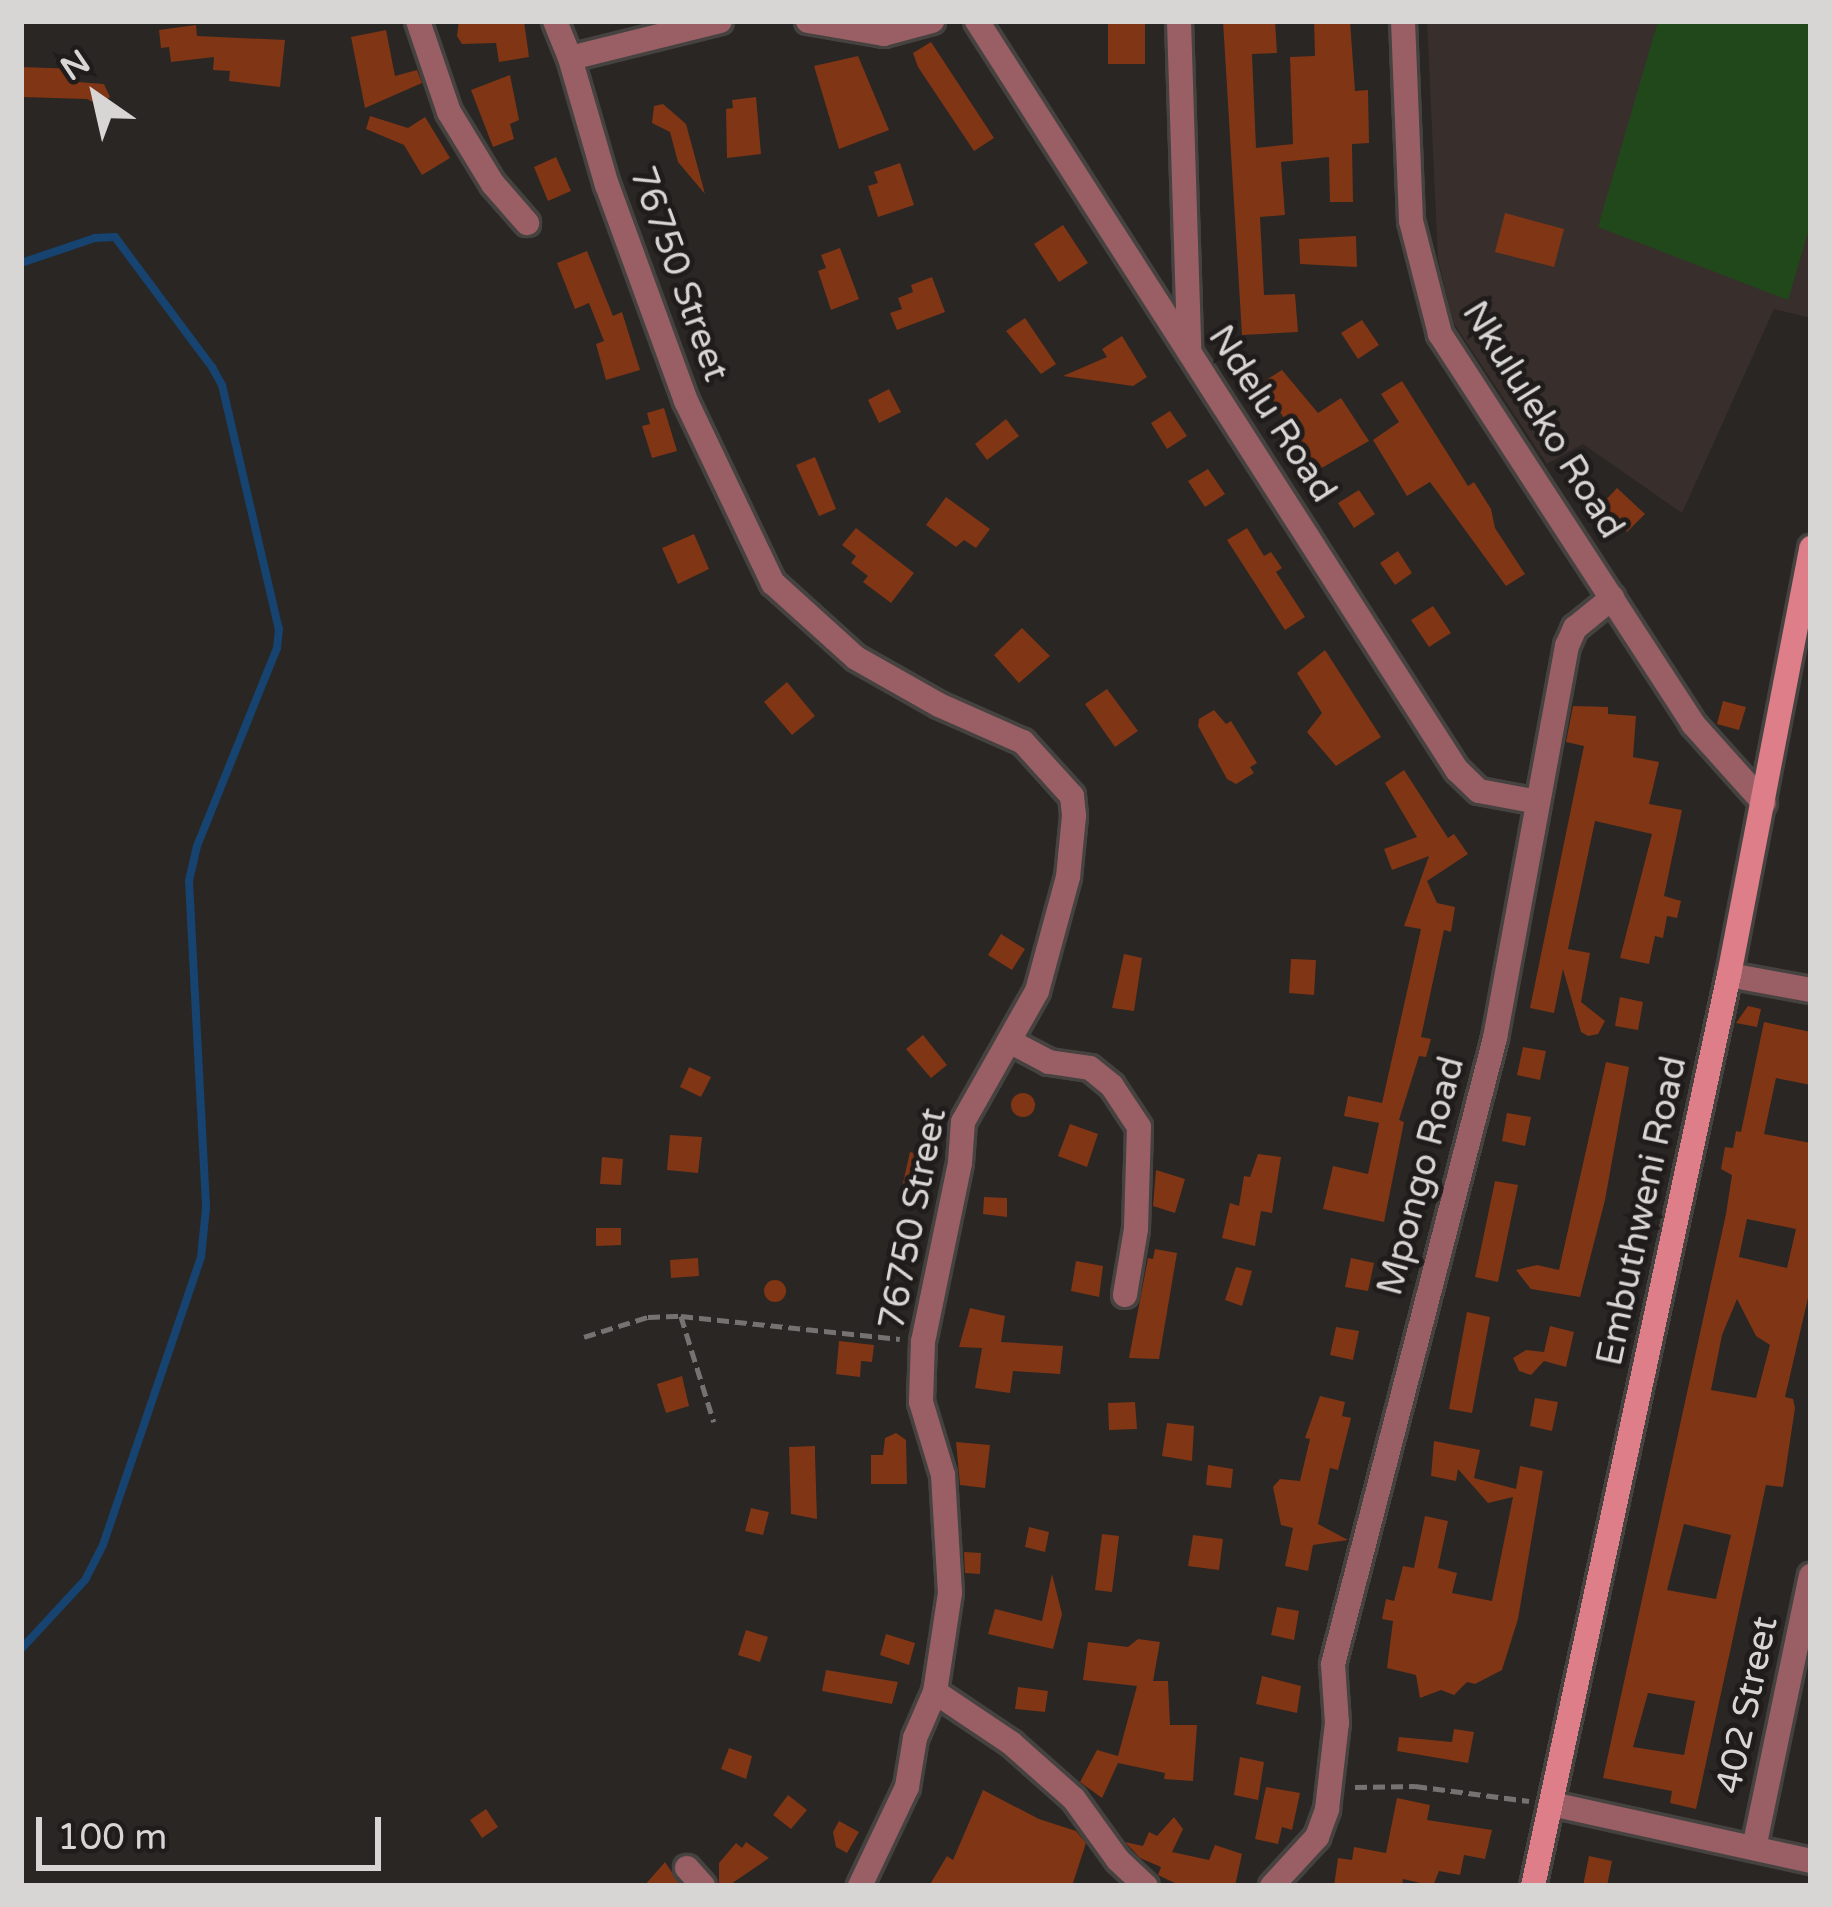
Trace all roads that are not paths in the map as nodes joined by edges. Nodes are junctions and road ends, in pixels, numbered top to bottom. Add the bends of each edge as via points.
1 (418, 21) edge
2 (555, 21) edge
3 (720, 21) edge
4 (808, 21) edge
5 (932, 21) edge
6 (977, 21) edge
7 (1180, 21) edge
8 (1403, 21) edge
9 (570, 58) junction
10 (526, 223) dead end
11 (1189, 350) junction
12 (1811, 548) edge
13 (1612, 598) junction
14 (1538, 802) junction
15 (1764, 803) junction
16 (1729, 974) junction
17 (1811, 990) edge
18 (1009, 1041) junction
19 (1125, 1295) dead end
20 (1811, 1576) edge
21 (935, 1692) junction
22 (1552, 1804) junction
23 (1754, 1849) junction
24 (1811, 1861) edge
25 (864, 1885) edge
26 (1146, 1886) edge
27 (1272, 1886) edge
28 (1533, 1886) edge

1 - 10 street via 449,112
2 - 9 street, 76750 Street
3 - 9 street
4 - 5 street via 884,34
6 - 11 street, Ndelu Road
7 - 11 street
8 - 13 street, Nkululeko Road via 1411,221 1440,334
9 - 18 street, 76750 Street via 667,353 773,583 856,658 1024,742 1072,796 1068,877 1037,991
11 - 14 street, Ndelu Road via 1456,770 1479,791
12 - 15 street, Embuthweni Road
13 - 14 street, Mpongo Road via 1586,616 1567,646
13 - 15 street, Nkululeko Road via 1694,724
14 - 27 street, Mpongo Road via 1495,1038 1333,1664 1333,1787 1316,1837
15 - 16 street, Embuthweni Road
16 - 17 street
16 - 22 street, Embuthweni Road
18 - 19 street via 1049,1062 1090,1067 1138,1127
18 - 21 street, 76750 Street via 963,1122 923,1341 921,1402 943,1475 950,1593
20 - 23 street, 402 Street
21 - 25 street, 76750 Street via 914,1738 907,1787
21 - 26 street via 1074,1799
22 - 23 street
22 - 28 street, Embuthweni Road
23 - 24 street

